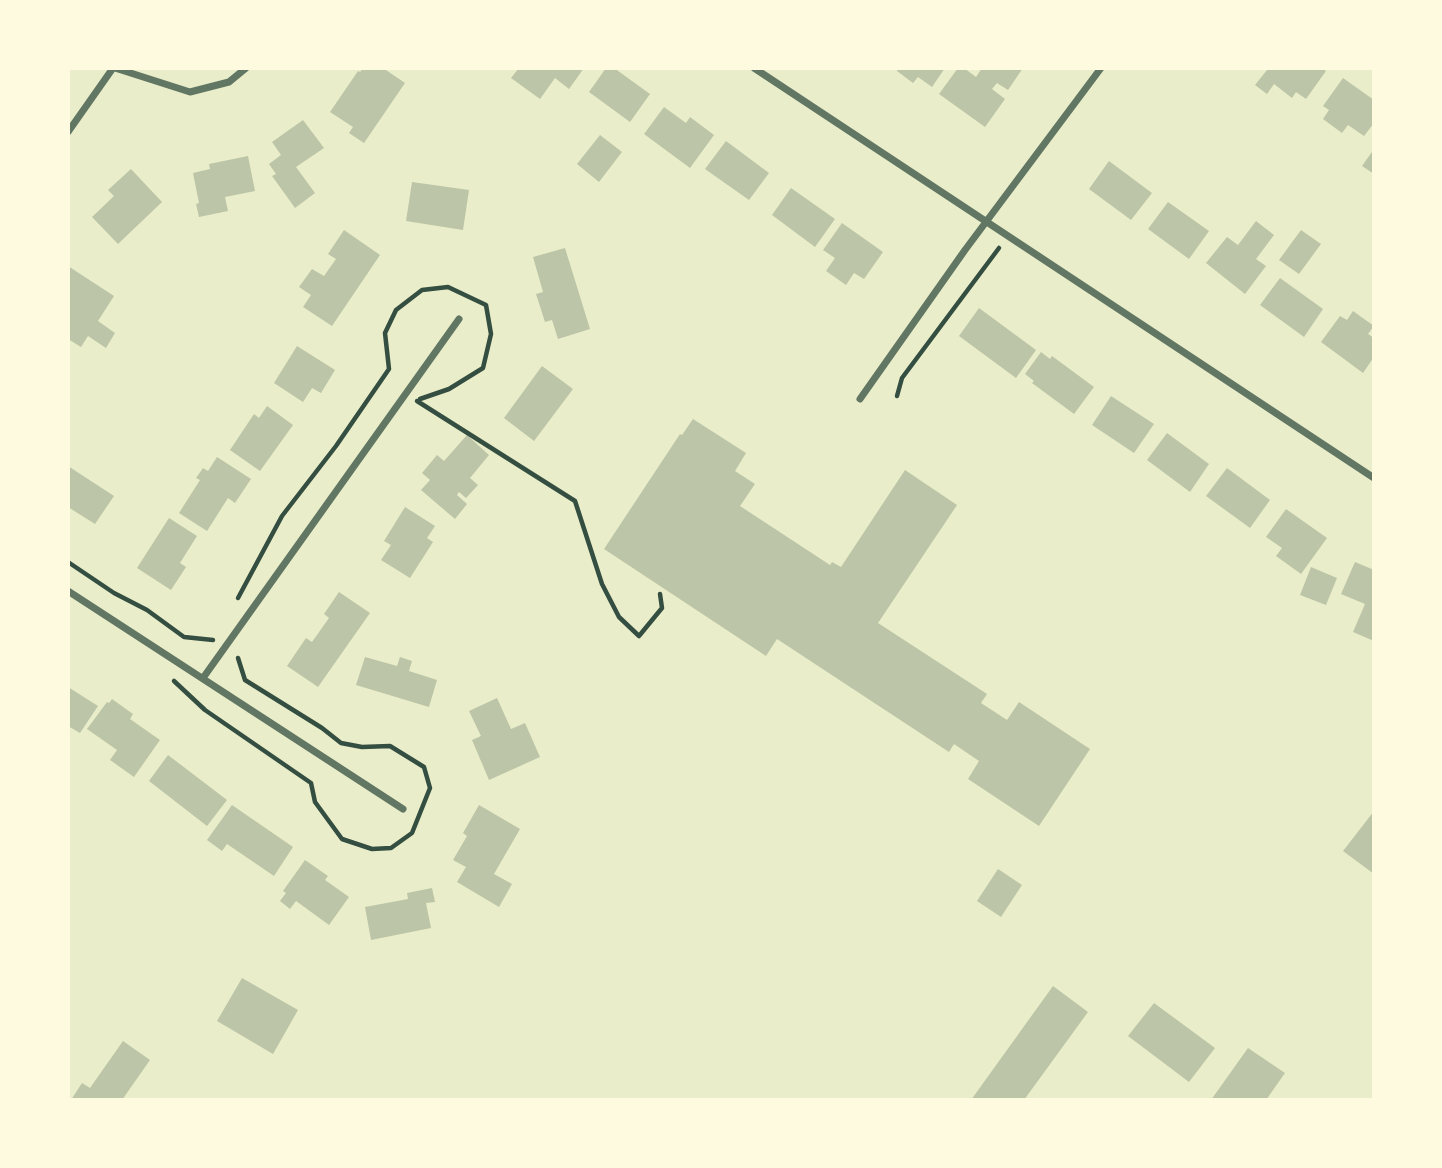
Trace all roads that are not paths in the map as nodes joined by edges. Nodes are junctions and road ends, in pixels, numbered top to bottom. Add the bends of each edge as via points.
1 (114, 68) edge
2 (246, 68) edge
3 (754, 68) edge
4 (1101, 68) edge
5 (68, 132) edge
6 (986, 222) junction
7 (459, 319) dead end
8 (860, 399) dead end
9 (1374, 478) edge
10 (68, 591) edge
11 (203, 678) junction
12 (403, 809) dead end

1 - 2 street via 190,92 229,82
1 - 5 street
3 - 6 street
4 - 6 street
6 - 8 street
6 - 9 street
7 - 11 street
10 - 11 street
11 - 12 street

